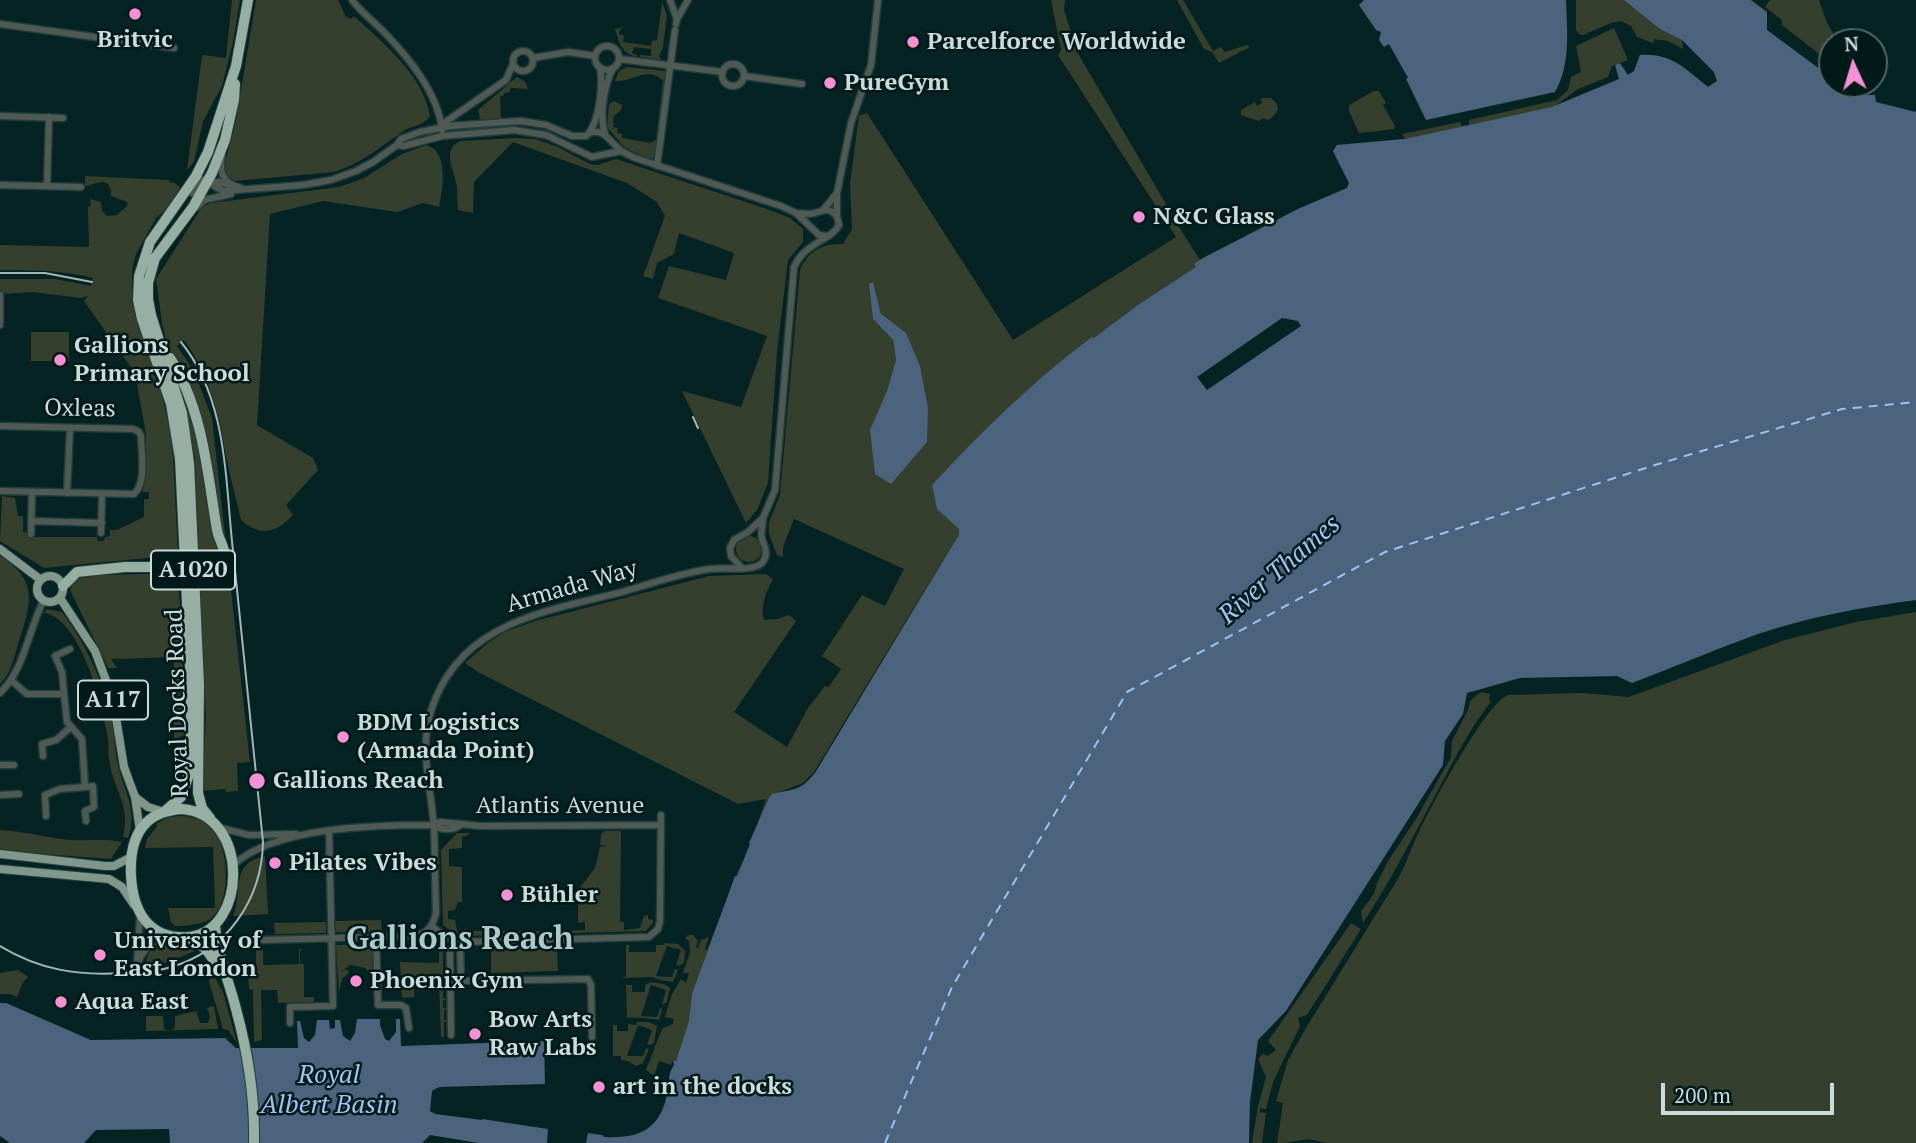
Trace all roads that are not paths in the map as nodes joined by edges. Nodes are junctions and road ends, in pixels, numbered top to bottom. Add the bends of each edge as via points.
1 (248, 0) edge
2 (352, 0) edge
3 (670, 0) edge
4 (688, 0) edge
5 (878, 0) edge
6 (0, 24) edge
7 (676, 24) junction
8 (174, 48) dead end
9 (595, 56) junction
10 (533, 58) junction
11 (619, 59) junction
12 (513, 64) junction
13 (236, 66) junction
14 (670, 66) junction
15 (600, 67) junction
16 (613, 68) junction
17 (723, 72) junction
18 (744, 76) junction
19 (802, 84) dead end
20 (0, 116) edge
21 (49, 117) junction
22 (64, 118) dead end
23 (442, 129) junction
24 (587, 135) junction
25 (607, 138) junction
26 (225, 140) junction
27 (621, 151) junction
28 (604, 155) junction
29 (589, 156) junction
30 (657, 166) junction
31 (196, 176) junction
32 (207, 183) junction
33 (0, 185) edge
34 (47, 186) junction
35 (232, 186) junction
36 (80, 187) dead end
37 (247, 190) junction
38 (192, 193) joint
39 (837, 193) junction
40 (824, 209) junction
41 (796, 213) junction
42 (815, 213) junction
43 (837, 216) junction
44 (177, 228) junction
45 (813, 228) junction
46 (826, 236) junction
47 (809, 246) junction
48 (145, 254) junction
49 (0, 295) edge
50 (0, 325) edge
51 (162, 345) junction
52 (0, 426) edge
53 (70, 428) junction
54 (0, 491) edge
55 (32, 492) junction
56 (67, 493) junction
57 (102, 494) junction
58 (763, 518) junction
59 (32, 521) junction
60 (102, 523) junction
61 (748, 532) junction
62 (102, 533) dead end
63 (31, 534) dead end
64 (761, 537) junction
65 (0, 549) edge
66 (731, 556) junction
67 (741, 567) junction
68 (710, 569) junction
69 (41, 580) junction
70 (63, 586) junction
71 (60, 598) junction
72 (44, 600) junction
73 (71, 649) dead end
74 (12, 681) junction
75 (0, 693) edge
76 (64, 694) junction
77 (71, 727) junction
78 (43, 756) dead end
79 (0, 765) edge
80 (14, 765) dead end
81 (85, 787) junction
82 (19, 794) dead end
83 (0, 795) edge
84 (135, 797) junction
85 (164, 812) junction
86 (661, 815) dead end
87 (46, 816) dead end
88 (210, 818) junction
89 (86, 821) dead end
90 (433, 825) junction
91 (661, 825) junction
92 (220, 828) junction
93 (329, 830) junction
94 (139, 831) junction
95 (298, 834) junction
96 (0, 855) edge
97 (131, 857) junction
98 (232, 867) junction
99 (0, 869) edge
100 (138, 911) junction
101 (215, 925) junction
102 (431, 926) junction
103 (170, 936) junction
104 (188, 937) junction
105 (376, 937) junction
106 (332, 938) junction
107 (263, 940) dead end
108 (460, 942) junction
109 (450, 952) dead end
110 (229, 986) junction
111 (290, 1023) dead end
112 (409, 1028) dead end
113 (451, 1035) dead end
114 (592, 1037) dead end
115 (254, 1143) edge

1 - 13 highway, Royal Docks Road / A1020
2 - 23 street via 405,57 435,100
3 - 7 street
4 - 7 street
5 - 39 street via 871,65 851,123
6 - 8 street
7 - 14 street
9 - 10 street via 568,52
9 - 11 street via 601,47 609,46
9 - 15 street
10 - 12 street via 521,51 513,57
10 - 12 street via 526,71
11 - 14 street
11 - 16 street
12 - 23 street via 506,80
13 - 26 highway, Royal Docks Road / A1020
13 - 31 highway, Royal Docks Road / A1020
14 - 17 street
14 - 30 street
15 - 16 street
15 - 24 street via 596,119
16 - 25 street via 602,120
17 - 18 street via 736,64
17 - 18 street via 725,81 733,86
18 - 19 street
20 - 21 street
21 - 22 street
21 - 34 street
23 - 24 street via 530,122 572,136
23 - 29 street via 528,131
23 - 37 street via 401,139 364,167 339,178
24 - 25 street via 599,132
24 - 29 street via 583,145
25 - 27 street
25 - 28 street
26 - 32 highway, Royal Docks Road / A1020
26 - 35 street via 221,173
27 - 28 street
27 - 30 street
28 - 29 street
30 - 41 street
31 - 32 street
31 - 48 highway, Royal Docks Road / A1020
32 - 35 street
32 - 37 street via 223,191
32 - 38 street via 199,183
32 - 44 highway, Royal Docks Road / A1020
33 - 34 street
34 - 36 street
35 - 37 street
37 - 44 street via 204,200
38 - 48 highway
39 - 40 street
39 - 43 street
40 - 42 street
40 - 43 street
41 - 42 street
41 - 45 street
42 - 45 street, Armada Way
43 - 46 street via 838,229
44 - 51 highway, Royal Docks Road / A1020 via 155,258 148,283 151,315
45 - 46 street
45 - 47 street, Armada Way
46 - 47 street
47 - 58 street, Armada Way via 793,273 775,484
48 - 85 highway, Royal Docks Road / A1020 via 138,300 171,404 180,459 191,686 188,778 181,797
49 - 50 street
51 - 70 highway, bridge via 189,397 207,463 217,532 226,552 224,561 77,572
51 - 88 highway, Royal Docks Road / A1020 via 182,413 189,463 200,685 198,793
52 - 53 street, Oxleas
53 - 56 street
53 - 57 street, Oxleas via 139,432 138,492
54 - 55 street
55 - 56 street
55 - 59 street
56 - 57 street
57 - 60 street
58 - 61 street, Armada Way
58 - 64 street, Armada Way
59 - 60 street
59 - 63 street
60 - 62 street
61 - 64 street
61 - 66 street, Armada Way via 734,540
64 - 67 street, Armada Way via 767,548 763,561 754,568
65 - 69 main road
66 - 67 street
66 - 68 street, Armada Way
67 - 68 street, Armada Way
68 - 90 street, Armada Way via 536,614 506,625 466,652 444,682 428,722 426,754
69 - 70 main road via 55,577
69 - 72 main road via 38,593
70 - 71 main road
71 - 72 main road
71 - 84 main road, A117 via 101,664
72 - 74 street
73 - 76 street via 55,656
74 - 75 street
74 - 76 street via 27,694
76 - 77 street via 65,717
77 - 78 street via 56,740 42,744
77 - 81 street via 82,738
79 - 80 street
81 - 87 street via 45,795
81 - 89 street via 93,786 94,807 85,811
82 - 83 street
84 - 85 main road
84 - 94 main road, A117
85 - 88 highway via 188,810
85 - 94 highway
86 - 91 street
88 - 92 highway
90 - 91 street, Atlantis Avenue
90 - 93 street, Atlantis Avenue
90 - 102 street, Armada Way via 436,912
91 - 108 street via 660,921 649,937
92 - 95 street, Atlantis Avenue via 249,835
92 - 98 highway
93 - 95 street, Atlantis Avenue
93 - 106 street
94 - 97 highway
95 - 98 street, Atlantis Avenue via 250,853
96 - 97 main road via 105,866
97 - 100 highway
98 - 101 highway via 228,907
99 - 100 main road via 109,879 122,887
100 - 103 highway via 157,931
100 - 103 street via 138,964 154,941
101 - 104 highway
101 - 110 highway
102 - 105 street via 420,935
102 - 108 street
103 - 104 highway
104 - 110 highway via 211,955
105 - 106 street
105 - 112 street via 378,1005 406,1008
106 - 107 street
106 - 111 street via 333,1006 290,1007
108 - 114 street via 461,981 588,979
109 - 113 street
110 - 115 highway via 250,1074

